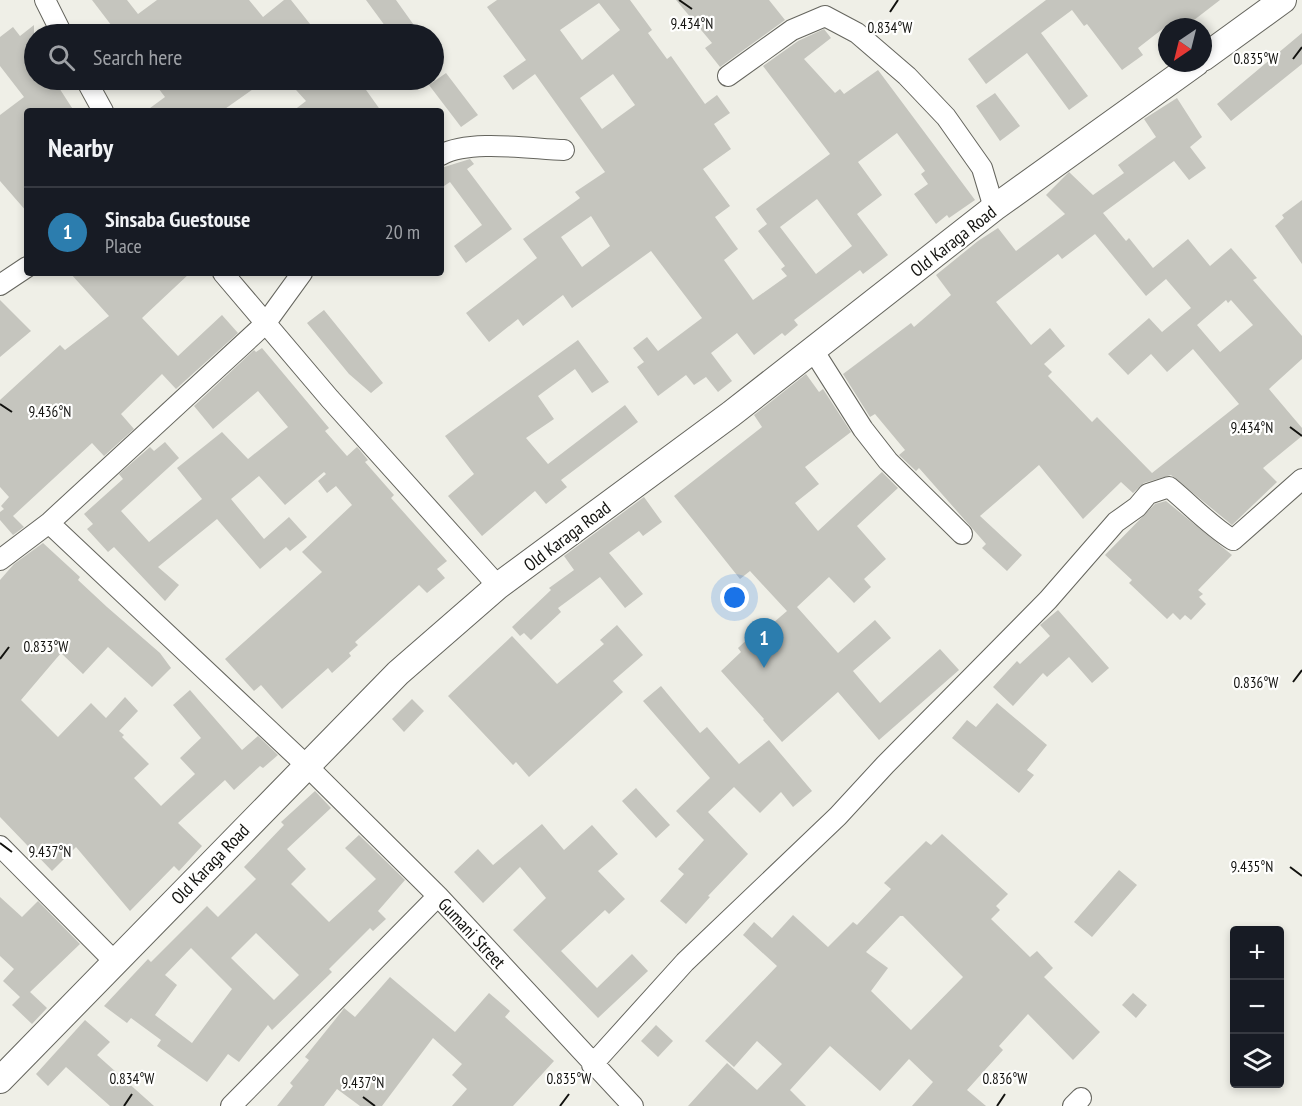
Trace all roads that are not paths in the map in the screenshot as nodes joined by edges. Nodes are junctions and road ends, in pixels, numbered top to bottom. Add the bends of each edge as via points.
1 (45, 0) edge
2 (1283, 0) edge
3 (57, 24) edge
4 (1212, 51) edge
5 (1183, 72) edge
6 (728, 76) dead end
7 (91, 90) edge
8 (101, 108) edge
9 (564, 150) dead end
10 (444, 153) edge
11 (994, 208) junction
12 (24, 269) edge
13 (226, 276) edge
14 (300, 276) edge
15 (0, 285) edge
16 (266, 324) junction
17 (813, 350) junction
18 (1302, 479) edge
19 (49, 523) junction
20 (962, 534) dead end
21 (0, 560) edge
22 (498, 586) junction
23 (306, 765) junction
24 (0, 846) edge
25 (438, 896) junction
26 (115, 962) junction
27 (592, 1065) junction
28 (0, 1080) edge
29 (231, 1106) edge
30 (633, 1106) edge

1 - 3 street
2 - 4 street
5 - 11 street, Old Karaga Road
6 - 11 street via 792,30 825,16 857,33 907,76 946,117 982,168
7 - 8 street
9 - 10 street via 475,147
11 - 17 street, Old Karaga Road
12 - 15 street
13 - 16 street
14 - 16 street
16 - 19 street
16 - 22 street
17 - 20 street via 888,461
17 - 22 street, Old Karaga Road
18 - 27 street via 1233,540 1169,488 1148,494 1116,522 1048,600 838,816 685,962
19 - 21 street
19 - 23 street, Gumani Street
22 - 23 street, Old Karaga Road via 398,673
23 - 25 street, Gumani Street
23 - 26 street, Old Karaga Road
24 - 26 street
25 - 27 street, Gumani Street
25 - 29 street
26 - 28 street, Old Karaga Road
27 - 30 street, Gumani Street

